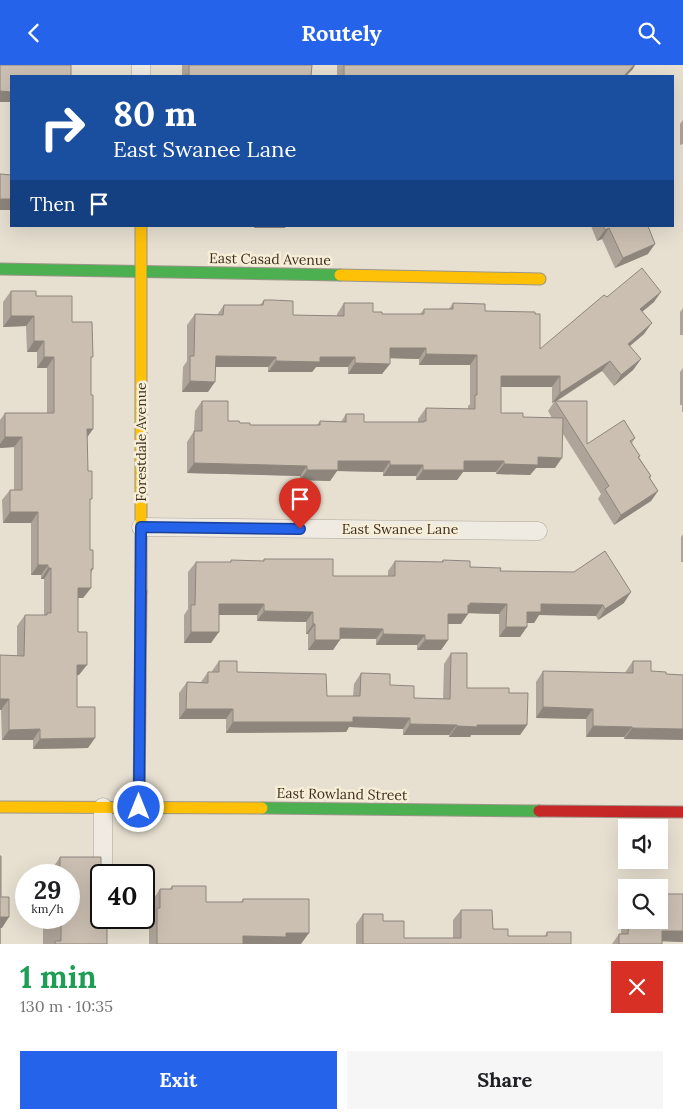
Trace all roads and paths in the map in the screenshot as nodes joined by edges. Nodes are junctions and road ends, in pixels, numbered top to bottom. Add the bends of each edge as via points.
1 (141, 227) edge
2 (0, 269) edge
3 (141, 271) junction
4 (540, 279) dead end
5 (141, 527) junction
6 (538, 531) dead end
7 (0, 807) edge
8 (104, 807) junction
9 (139, 807) junction
10 (683, 812) edge
11 (103, 864) edge

1 - 3 street, Forestdale Avenue
2 - 3 street, East Casad Avenue
3 - 4 street, East Casad Avenue
3 - 5 street, Forestdale Avenue
5 - 6 street, East Swanee Lane
5 - 9 street, Forestdale Avenue
7 - 8 street, East Rowland Street
8 - 9 street, East Rowland Street
8 - 11 street
9 - 10 street, East Rowland Street

